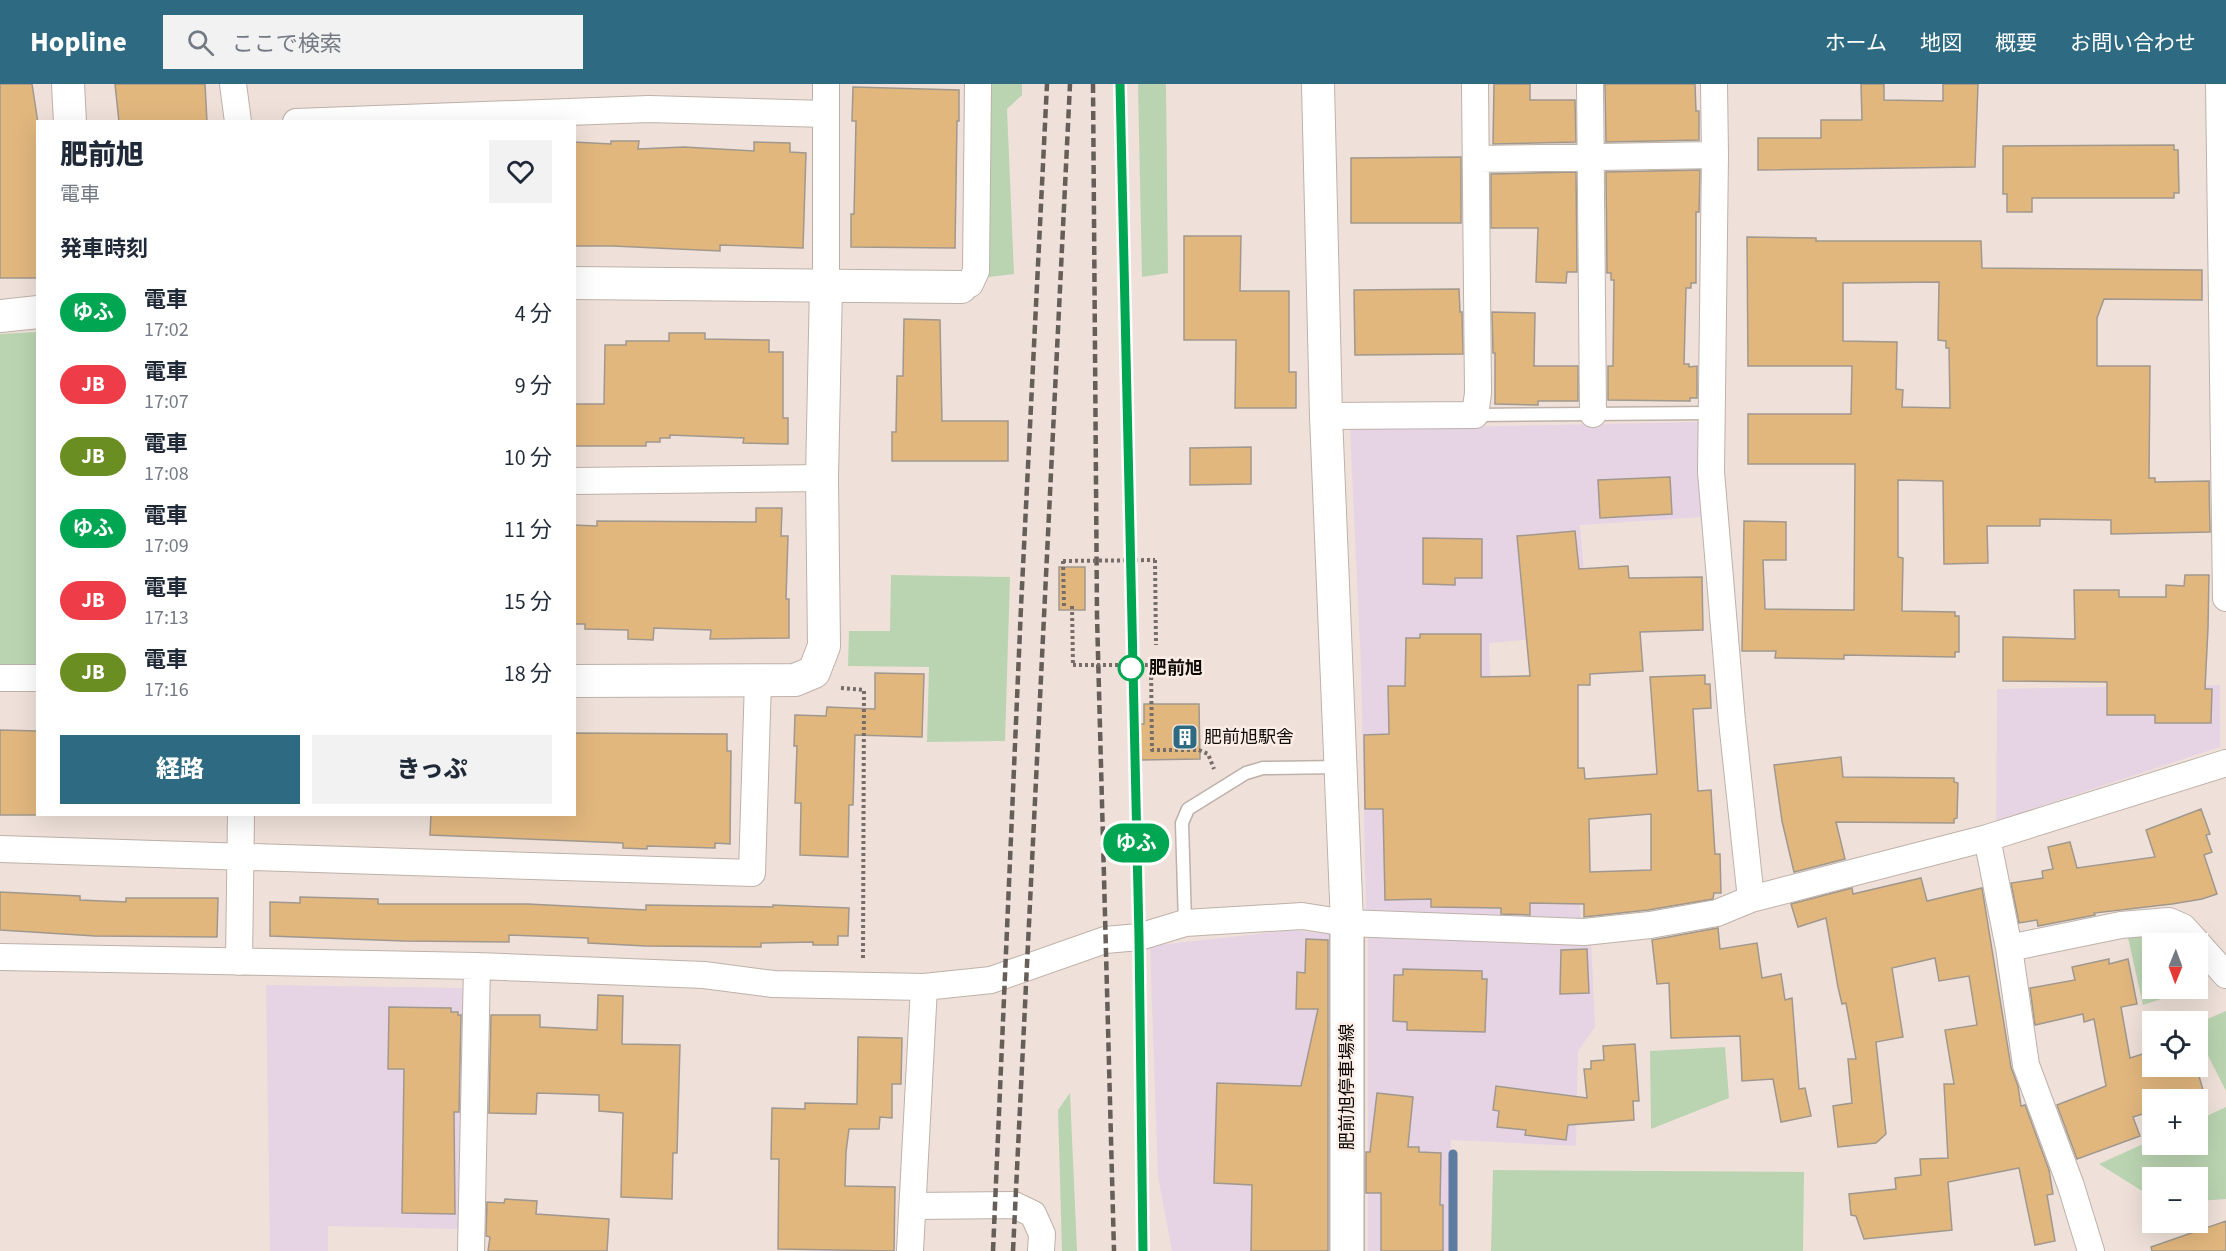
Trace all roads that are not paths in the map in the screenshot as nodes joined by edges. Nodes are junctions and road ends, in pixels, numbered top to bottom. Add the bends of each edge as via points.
1 (68, 84) edge
2 (233, 84) edge
3 (826, 84) edge
4 (978, 84) edge
5 (1317, 84) edge
6 (1475, 84) edge
7 (1590, 84) edge
8 (1714, 84) edge
9 (2219, 84) edge
10 (826, 114) junction
11 (70, 120) edge
12 (238, 120) edge
13 (350, 120) edge
14 (1715, 155) junction
15 (1591, 157) junction
16 (1476, 159) junction
17 (576, 283) edge
18 (826, 284) junction
19 (961, 287) joint
20 (2224, 289) edge
21 (36, 312) edge
22 (0, 316) edge
23 (1713, 413) junction
24 (1593, 414) junction
25 (1475, 415) junction
26 (1326, 416) junction
27 (2225, 435) edge
28 (822, 478) junction
29 (576, 481) edge
30 (2226, 598) edge
31 (0, 678) edge
32 (36, 678) edge
33 (576, 681) edge
34 (758, 681) junction
35 (2226, 763) edge
36 (1341, 767) junction
37 (241, 816) edge
38 (1987, 838) junction
39 (0, 849) edge
40 (241, 857) junction
41 (1751, 899) junction
42 (1185, 923) junction
43 (1347, 923) junction
44 (2009, 948) junction
45 (0, 957) edge
46 (239, 962) junction
47 (477, 966) junction
48 (2226, 975) edge
49 (924, 987) junction
50 (913, 1206) junction
51 (471, 1251) edge
52 (910, 1251) edge
53 (1041, 1251) edge
54 (1347, 1251) edge
55 (2091, 1251) edge

1 - 11 street
2 - 12 street
3 - 10 street
4 - 19 street via 976,271 970,284
5 - 26 street
6 - 16 street
7 - 15 street
8 - 14 street
9 - 20 street
10 - 13 street via 649,109
10 - 18 street
14 - 15 street
14 - 23 street
15 - 16 street
15 - 24 street
16 - 25 street
17 - 18 street
18 - 19 street
18 - 28 street
20 - 27 street
21 - 22 street
23 - 24 lane
23 - 41 street via 1711,472
24 - 25 lane
25 - 26 street
26 - 36 street
27 - 30 street
28 - 29 street
28 - 34 street via 824,646 814,672 795,680
31 - 32 street
33 - 34 street
34 - 40 street via 752,873
35 - 38 street
36 - 42 lane via 1263,768 1246,772 1188,809 1182,823
36 - 43 street
37 - 40 street
38 - 41 street
38 - 44 street
39 - 40 street
40 - 46 street
41 - 43 street via 1717,913 1584,932
42 - 43 street via 1302,916
42 - 49 street via 1139,937 1105,940 990,980
43 - 54 main road, 肥前旭停車場線
44 - 48 street via 2121,925 2169,921 2183,927
44 - 55 street via 2026,1065
45 - 46 street
46 - 47 street
47 - 49 street via 704,975 773,984
47 - 51 street
49 - 50 street
50 - 52 street
50 - 53 street via 1014,1205 1034,1214 1042,1234

